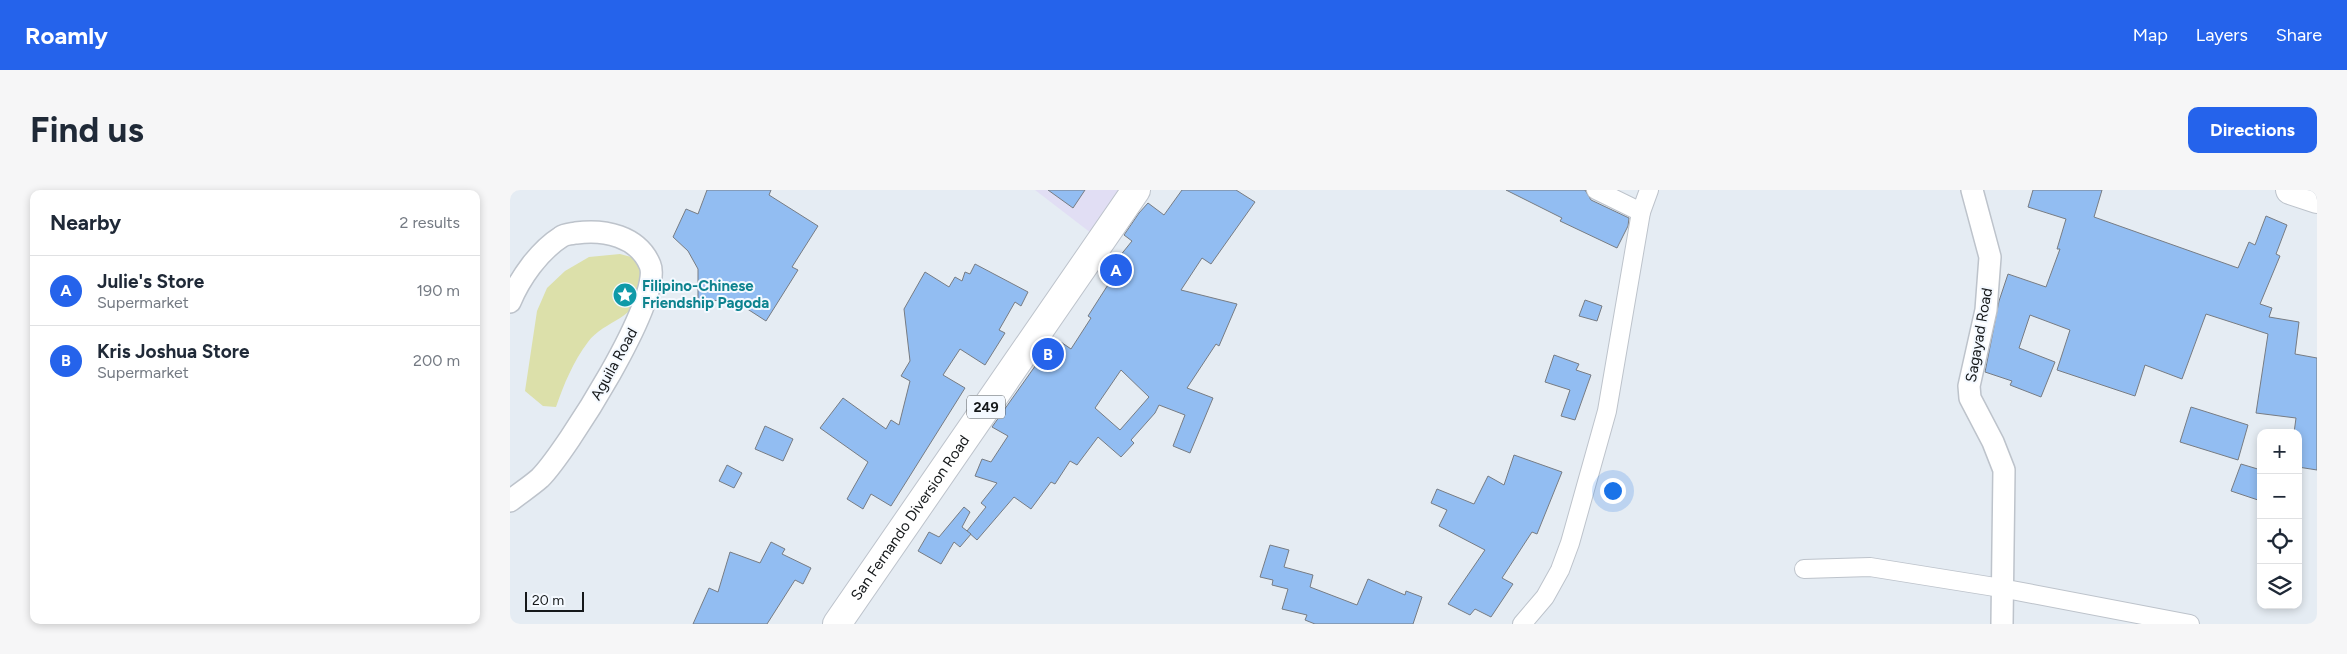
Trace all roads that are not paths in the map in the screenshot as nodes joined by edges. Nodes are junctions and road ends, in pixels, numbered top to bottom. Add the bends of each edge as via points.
1 (1136, 190) edge
2 (1596, 190) edge
3 (1649, 190) edge
4 (1972, 190) edge
5 (2290, 190) edge
6 (2317, 199) edge
7 (1641, 212) junction
8 (510, 302) edge
9 (510, 501) edge
10 (1804, 569) dead end
11 (2001, 588) junction
12 (837, 624) edge
13 (1522, 624) edge
14 (2002, 624) edge
15 (2190, 624) edge

1 - 12 main road, San Fernando Diversion Road / 249
2 - 7 street
3 - 7 street
4 - 11 street, Sagayad Road via 1990,257 1986,310 1969,386 1970,398 2004,470
5 - 6 main road
7 - 13 street via 1607,411 1570,543 1545,597
8 - 9 street, Aguila Road via 532,266 563,236 586,232 625,238 641,250 651,266 648,294 639,318 588,411 570,441 540,478
10 - 11 street via 1870,567
11 - 14 street, Sagayad Road
11 - 15 street

